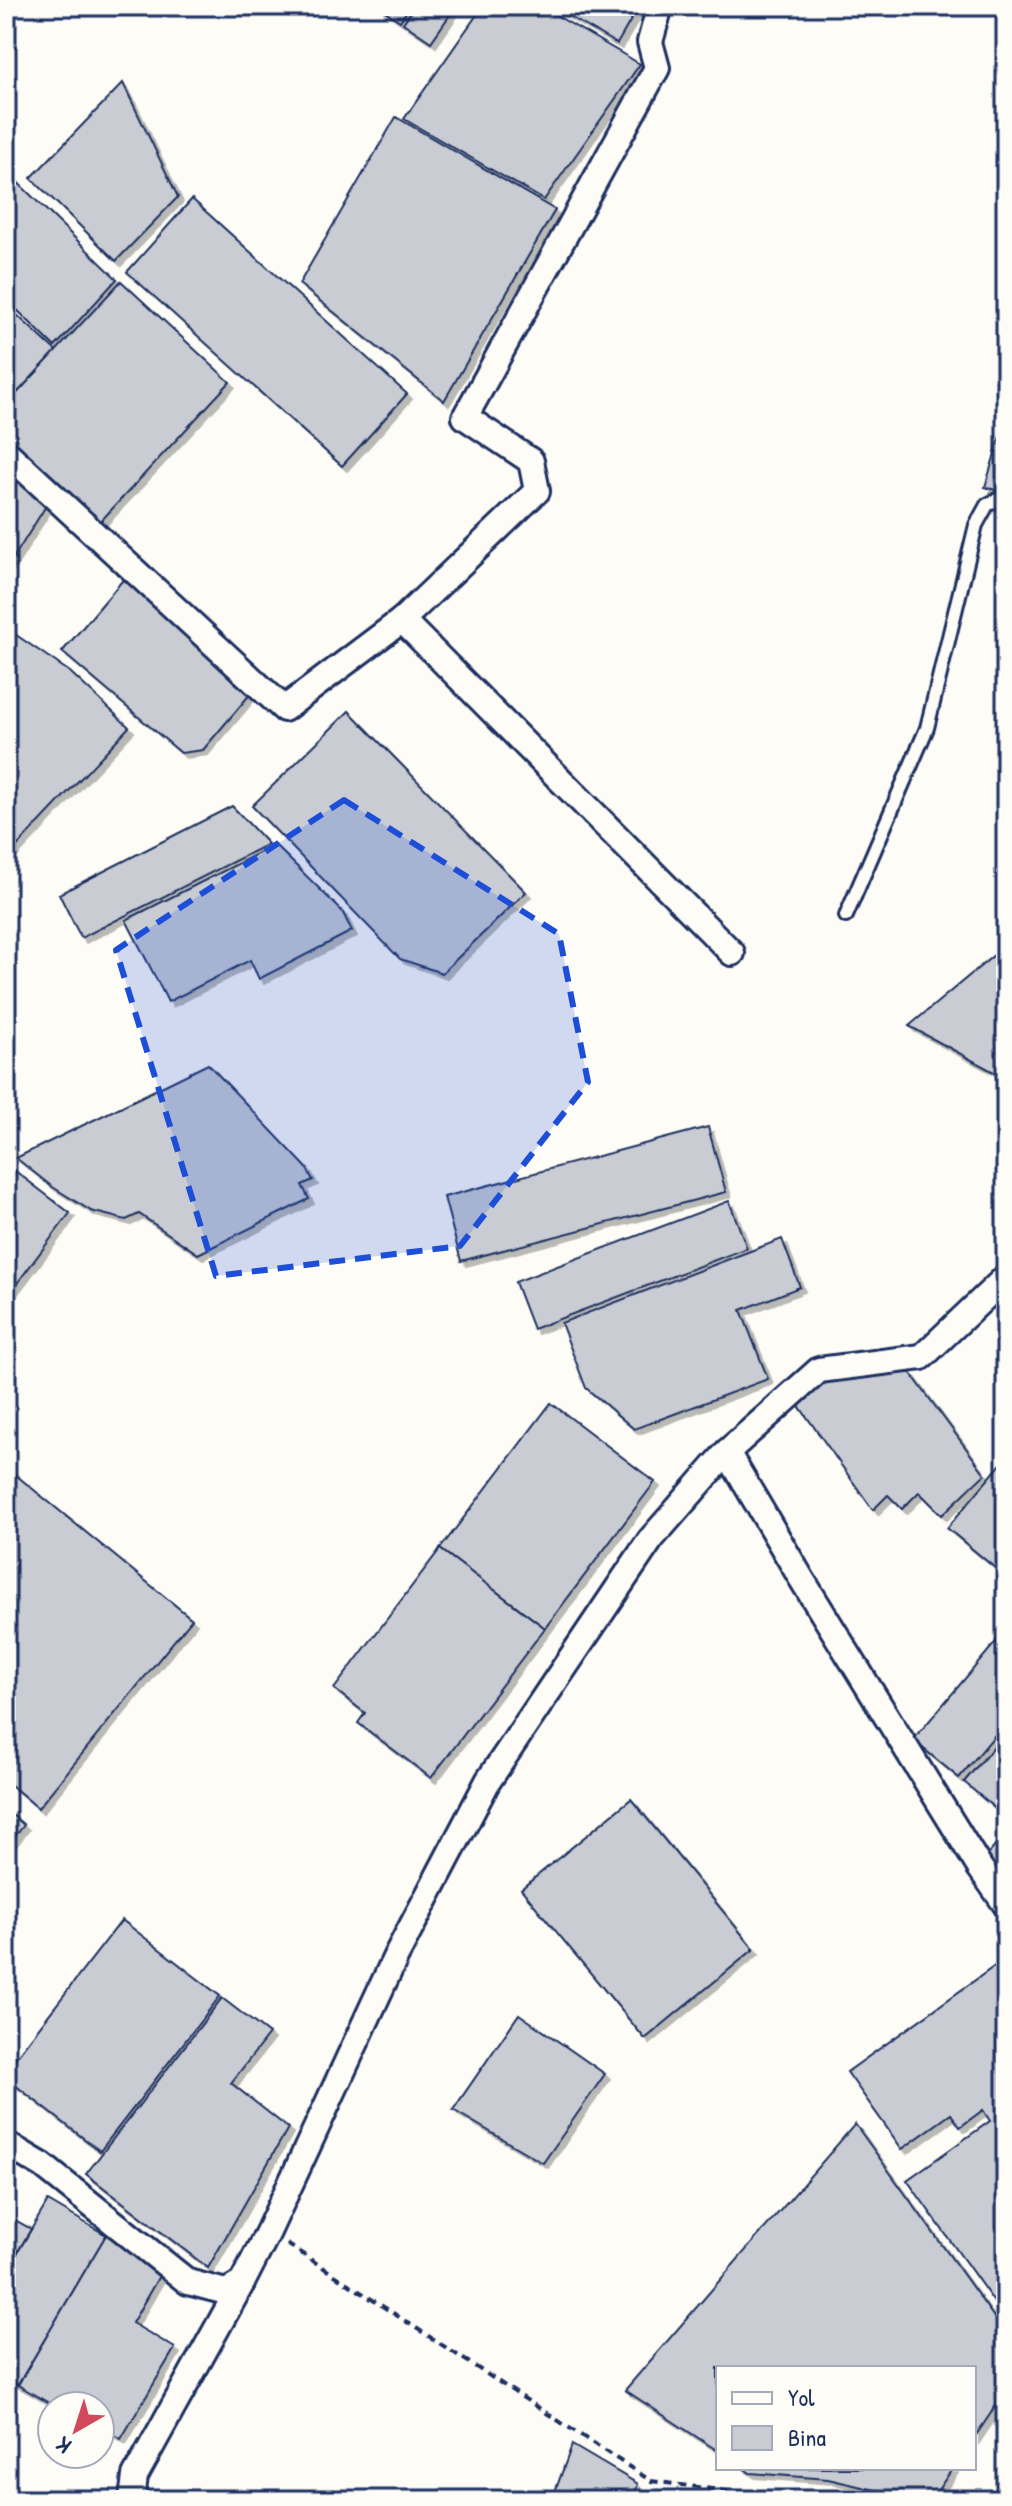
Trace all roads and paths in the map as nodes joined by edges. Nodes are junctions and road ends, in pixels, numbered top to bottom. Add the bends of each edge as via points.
1 (660, 6) edge
2 (6, 452) edge
3 (1006, 502) edge
4 (402, 620) junction
5 (846, 916) dead end
6 (732, 953) dead end
7 (1006, 1277) edge
8 (727, 1452) junction
9 (1006, 1905) edge
10 (6, 2144) edge
11 (268, 2232) junction
12 (242, 2283) junction
13 (132, 2500) edge
14 (795, 2500) edge

1 - 4 street via 650,42 657,68 465,417 531,461 537,491
2 - 4 street via 284,709
3 - 5 lane via 999,499 987,505 976,525 927,728
4 - 6 street
7 - 8 street via 922,1357 819,1370
8 - 9 street
8 - 11 street via 651,1539 488,1781 396,1956
10 - 12 street via 43,2166 188,2282 226,2292
11 - 12 street
11 - 14 path via 651,2481
12 - 13 street via 135,2476

